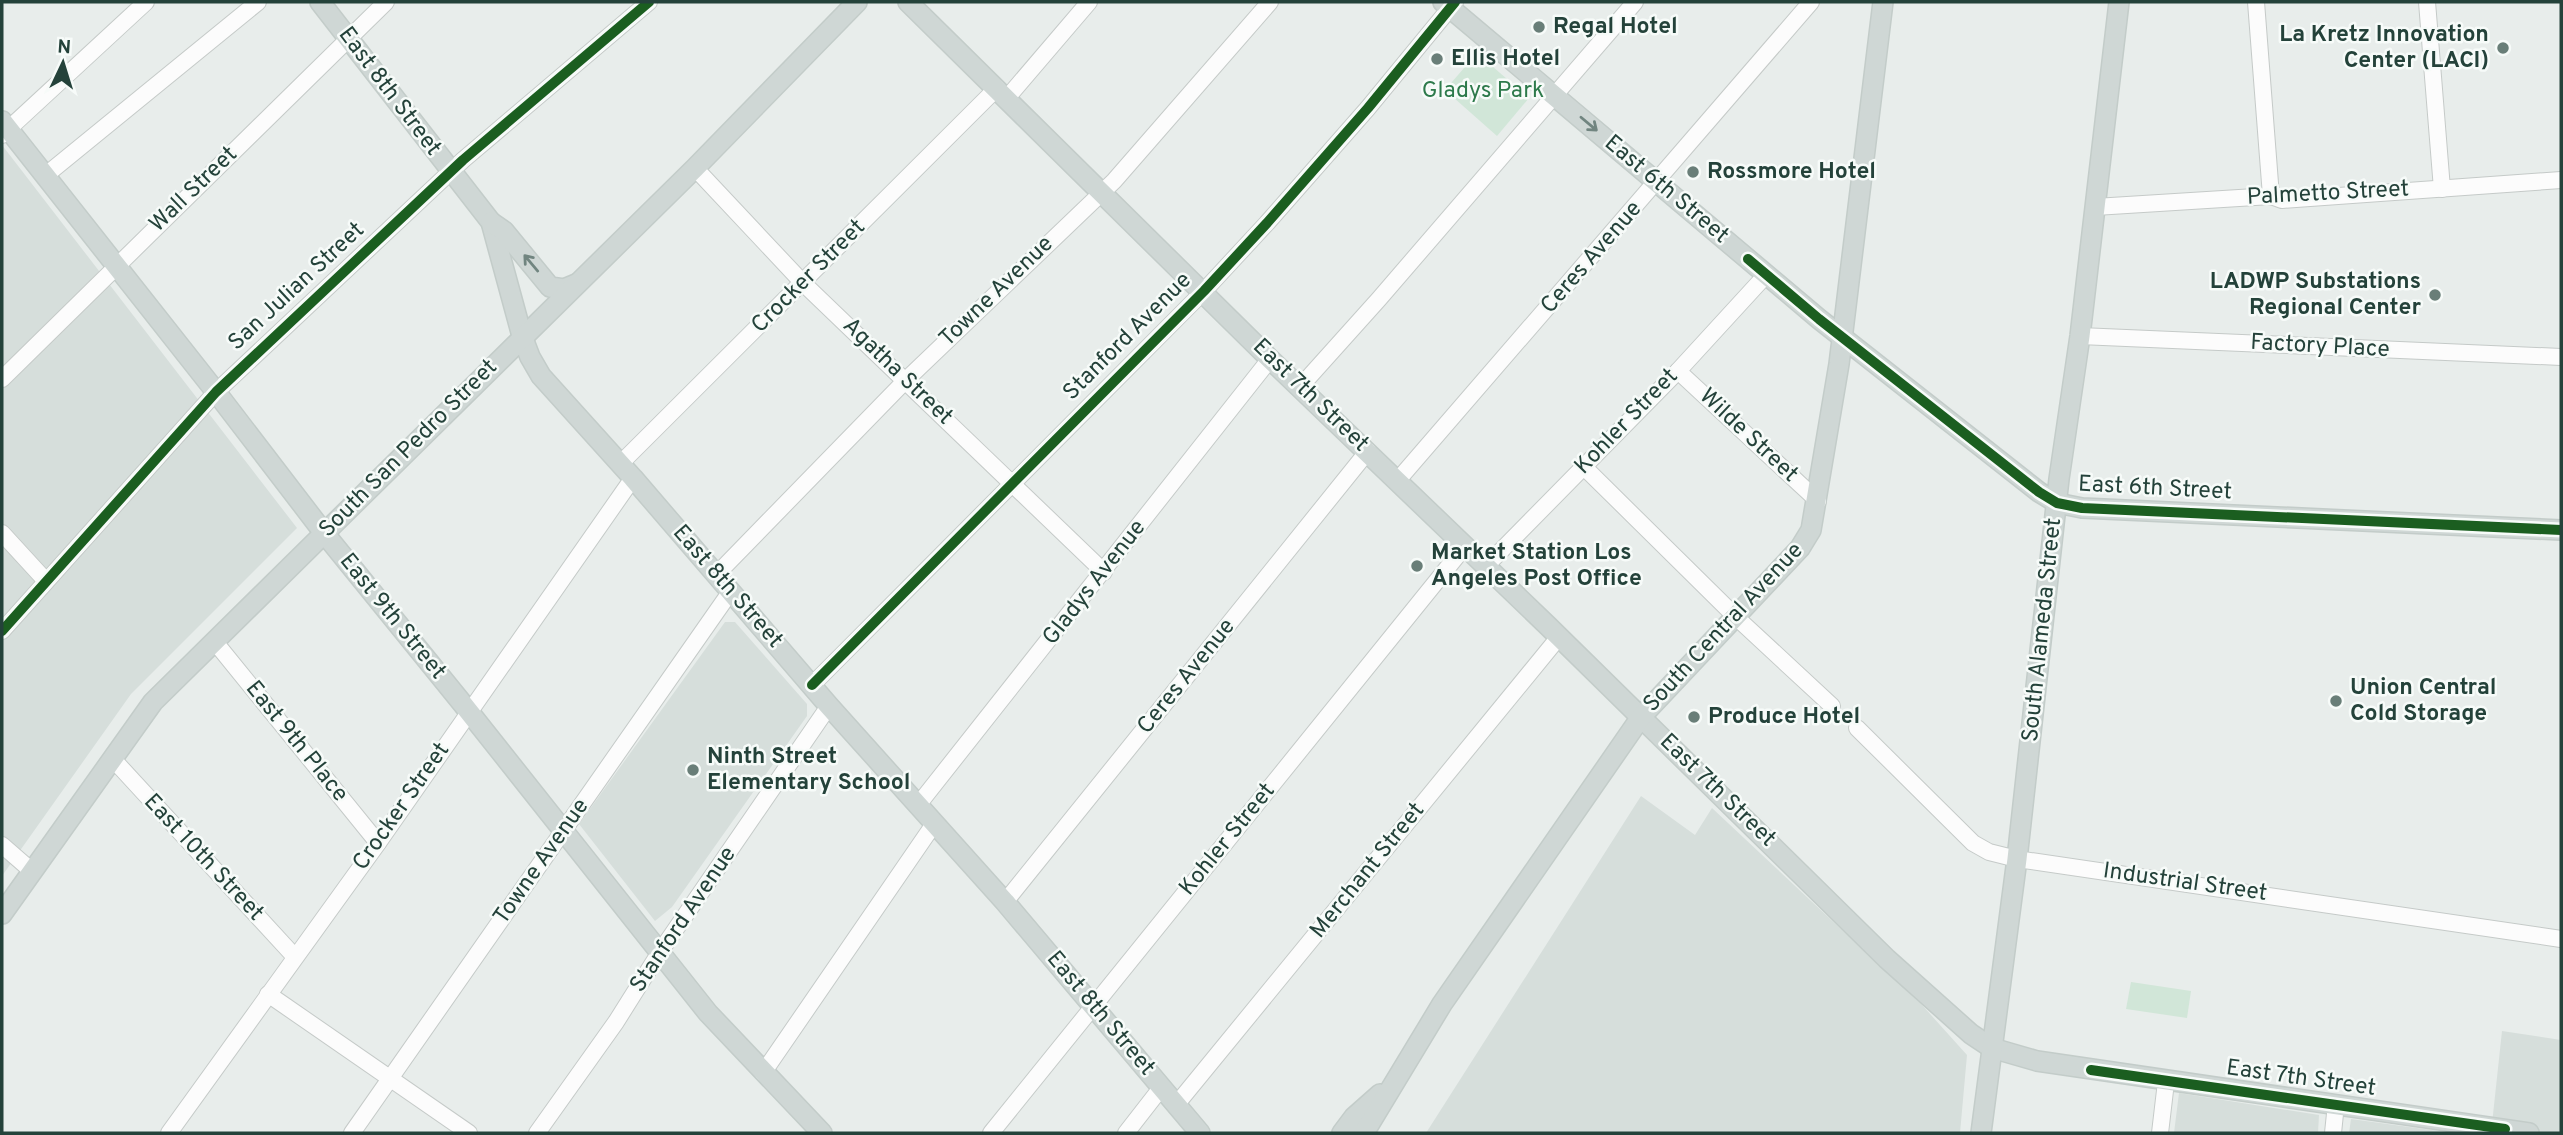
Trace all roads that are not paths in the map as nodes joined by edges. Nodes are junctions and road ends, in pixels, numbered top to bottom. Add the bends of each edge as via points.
1 (146, 2) edge
2 (258, 2) edge
3 (320, 2) edge
4 (386, 2) edge
5 (649, 2) edge
6 (908, 2) edge
7 (1089, 2) edge
8 (1270, 2) edge
9 (1635, 2) edge
10 (1811, 2) edge
11 (1882, 2) edge
12 (2119, 2) edge
13 (2256, 2) edge
14 (2427, 2) edge
15 (1449, 4) edge
16 (852, 6) edge
17 (348, 40) junction
18 (1002, 93) junction
19 (1554, 96) junction
20 (4, 128) edge
21 (695, 168) junction
22 (450, 172) junction
23 (46, 175) junction
24 (2561, 180) edge
25 (1657, 182) junction
26 (2442, 189) junction
27 (1101, 192) junction
28 (2271, 197) junction
29 (2095, 207) junction
30 (491, 222) junction
31 (116, 266) junction
32 (1766, 275) junction
33 (803, 283) junction
34 (576, 284) junction
35 (1204, 291) junction
36 (522, 336) junction
37 (2080, 336) junction
38 (1842, 337) junction
39 (2561, 357) edge
40 (1270, 359) junction
41 (1678, 371) junction
42 (2, 379) edge
43 (906, 380) junction
44 (1300, 387) junction
45 (216, 392) junction
46 (1368, 451) junction
47 (620, 464) junction
48 (1584, 467) junction
49 (634, 478) junction
50 (1398, 480) junction
51 (1012, 484) junction
52 (1818, 500) junction
53 (2057, 503) junction
54 (2561, 530) edge
55 (2, 533) edge
56 (324, 533) junction
57 (1465, 547) junction
58 (1486, 566) junction
59 (1104, 572) junction
60 (717, 574) junction
61 (46, 581) junction
62 (731, 591) junction
63 (1737, 618) junction
64 (2, 631) edge
65 (1559, 637) junction
66 (215, 642) junction
67 (812, 685) junction
68 (829, 706) junction
69 (1832, 706) dead end
70 (469, 711) junction
71 (1642, 717) junction
72 (1857, 729) dead end
73 (112, 758) junction
74 (918, 805) junction
75 (934, 824) junction
76 (563, 831) junction
77 (378, 843) junction
78 (2, 845) edge
79 (2017, 859) junction
80 (33, 872) junction
81 (1005, 902) junction
82 (2, 914) edge
83 (2561, 939) edge
84 (660, 952) junction
85 (295, 957) junction
86 (268, 995) junction
87 (1094, 1006) junction
88 (1992, 1048) junction
89 (764, 1073) junction
90 (390, 1078) junction
91 (1393, 1081) junction
92 (2166, 1082) junction
93 (1161, 1088) junction
94 (2336, 1104) junction
95 (1176, 1105) junction
96 (2505, 1131) edge
97 (169, 1133) edge
98 (352, 1133) edge
99 (469, 1133) edge
100 (537, 1133) edge
101 (822, 1133) edge
102 (991, 1133) edge
103 (1126, 1133) edge
104 (1200, 1133) edge
105 (1342, 1133) edge
106 (1364, 1133) edge
107 (1981, 1133) edge
108 (2160, 1133) edge
109 (2333, 1133) edge
110 (2529, 1133) edge

1 - 20 street
2 - 23 street
3 - 17 main road, East 8th Street
4 - 17 street, Wall Street
5 - 22 street, San Julian Street
6 - 18 main road, East 7th Street
7 - 18 street, Crocker Street
8 - 27 street, Towne Avenue
9 - 19 street
10 - 25 street, Ceres Avenue
11 - 38 main road, South Central Avenue
12 - 29 main road, South Alameda Street
13 - 28 street
14 - 26 street
15 - 19 main road, East 6th Street
15 - 35 street, Stanford Avenue via 1359,119
16 - 21 main road, South San Pedro Street
17 - 22 main road, East 8th Street
17 - 31 street, Wall Street
18 - 27 main road, East 7th Street
18 - 33 street, Crocker Street
19 -> 25 main road, East 6th Street
19 - 44 street
20 - 23 main road, East 9th Street
21 - 33 street, Agatha Street
21 - 34 main road, South San Pedro Street
22 - 30 main road, East 8th Street
22 - 45 street, San Julian Street
23 - 31 main road, East 9th Street
24 - 26 street, Palmetto Street
25 - 32 main road, East 6th Street
25 - 50 street, Ceres Avenue
26 - 28 street, Palmetto Street via 2282,200
27 - 35 main road, East 7th Street
27 - 43 street, Towne Avenue
28 - 29 street, Palmetto Street
29 - 37 main road, South Alameda Street
34 -> 30 main road via 564,289 550,287 504,231
30 - 36 main road, East 8th Street
31 - 42 street, Wall Street
31 - 45 main road, East 9th Street
32 - 38 main road, East 6th Street
32 - 41 street, Kohler Street
33 - 43 street, Agatha Street
33 - 47 street, Crocker Street
34 - 36 main road, South San Pedro Street
35 - 40 main road, East 7th Street
35 - 51 street, Stanford Avenue
36 - 47 main road, East 8th Street via 541,376
36 - 56 main road, South San Pedro Street
37 - 39 street, Factory Place
37 - 53 main road, South Alameda Street
38 - 52 main road, South Central Avenue
38 - 53 main road, East 6th Street
40 - 44 main road, East 7th Street
40 - 59 street, Gladys Avenue
41 - 48 street, Kohler Street
41 - 52 street, Wilde Street
43 - 51 street, Agatha Street
43 - 60 street, Towne Avenue
44 - 46 main road, East 7th Street
45 - 56 main road, East 9th Street
45 - 61 street, San Julian Street
46 - 50 main road, East 7th Street
46 - 81 street, Ceres Avenue
47 - 49 main road, East 8th Street
48 - 58 street, Kohler Street
48 - 63 street
49 - 60 main road, East 8th Street
49 - 70 street, Crocker Street
50 - 57 main road, East 7th Street
51 - 59 street, Agatha Street
51 - 67 street, Stanford Avenue
52 - 63 main road, South Central Avenue via 1811,530 1800,548
53 - 54 main road, East 6th Street via 2082,508
53 - 79 main road, South Alameda Street
55 - 61 street
56 - 66 main road, South San Pedro Street
56 - 70 main road, East 9th Street
57 - 58 main road, East 7th Street
57 - 87 street, Kohler Street
58 - 65 main road, East 7th Street
59 - 74 street, Gladys Avenue
60 - 62 main road, East 8th Street
61 - 64 street, San Julian Street
62 - 67 main road, East 8th Street
62 - 76 street, Towne Avenue
63 - 69 street
63 - 71 main road, South Central Avenue
65 - 71 main road, East 7th Street
65 - 95 street, Merchant Street
66 - 73 main road, South San Pedro Street via 153,702
66 - 77 street, East 9th Place
67 - 68 main road, East 8th Street
68 - 74 main road, East 8th Street
68 - 84 street, Stanford Avenue
70 - 76 main road, East 9th Street
70 - 77 street, Crocker Street
71 - 88 main road, East 7th Street via 1887,959
71 - 91 main road, South Central Avenue
72 - 79 street, Industrial Street via 1973,843
73 - 80 main road, South San Pedro Street
73 - 85 street, East 10th Street
74 - 75 main road, East 8th Street
75 - 81 main road, East 8th Street
75 - 89 street
76 - 84 main road, East 9th Street
76 - 90 street, Towne Avenue
77 - 85 street, Crocker Street
78 - 80 street
79 - 83 street, Industrial Street
79 - 88 main road, South Alameda Street
80 - 82 main road, South San Pedro Street
81 - 87 main road, East 8th Street
84 - 89 main road, East 9th Street
84 - 100 street, Stanford Avenue
85 - 86 street, Crocker Street
86 - 90 street
86 - 97 street, Crocker Street
87 - 93 main road, East 8th Street
87 - 102 street, Kohler Street
88 - 92 main road, East 7th Street via 2037,1061
88 - 107 main road, South Alameda Street
89 - 101 main road, East 9th Street
90 - 98 street, Towne Avenue
90 - 99 street
91 - 105 main road
91 - 106 main road, South Central Avenue
92 - 94 main road, East 7th Street
92 - 108 street
93 - 95 main road, East 8th Street
93 - 103 street
94 - 96 main road, East 7th Street
94 - 109 street
95 - 104 main road, East 8th Street
96 - 110 main road, East 7th Street

